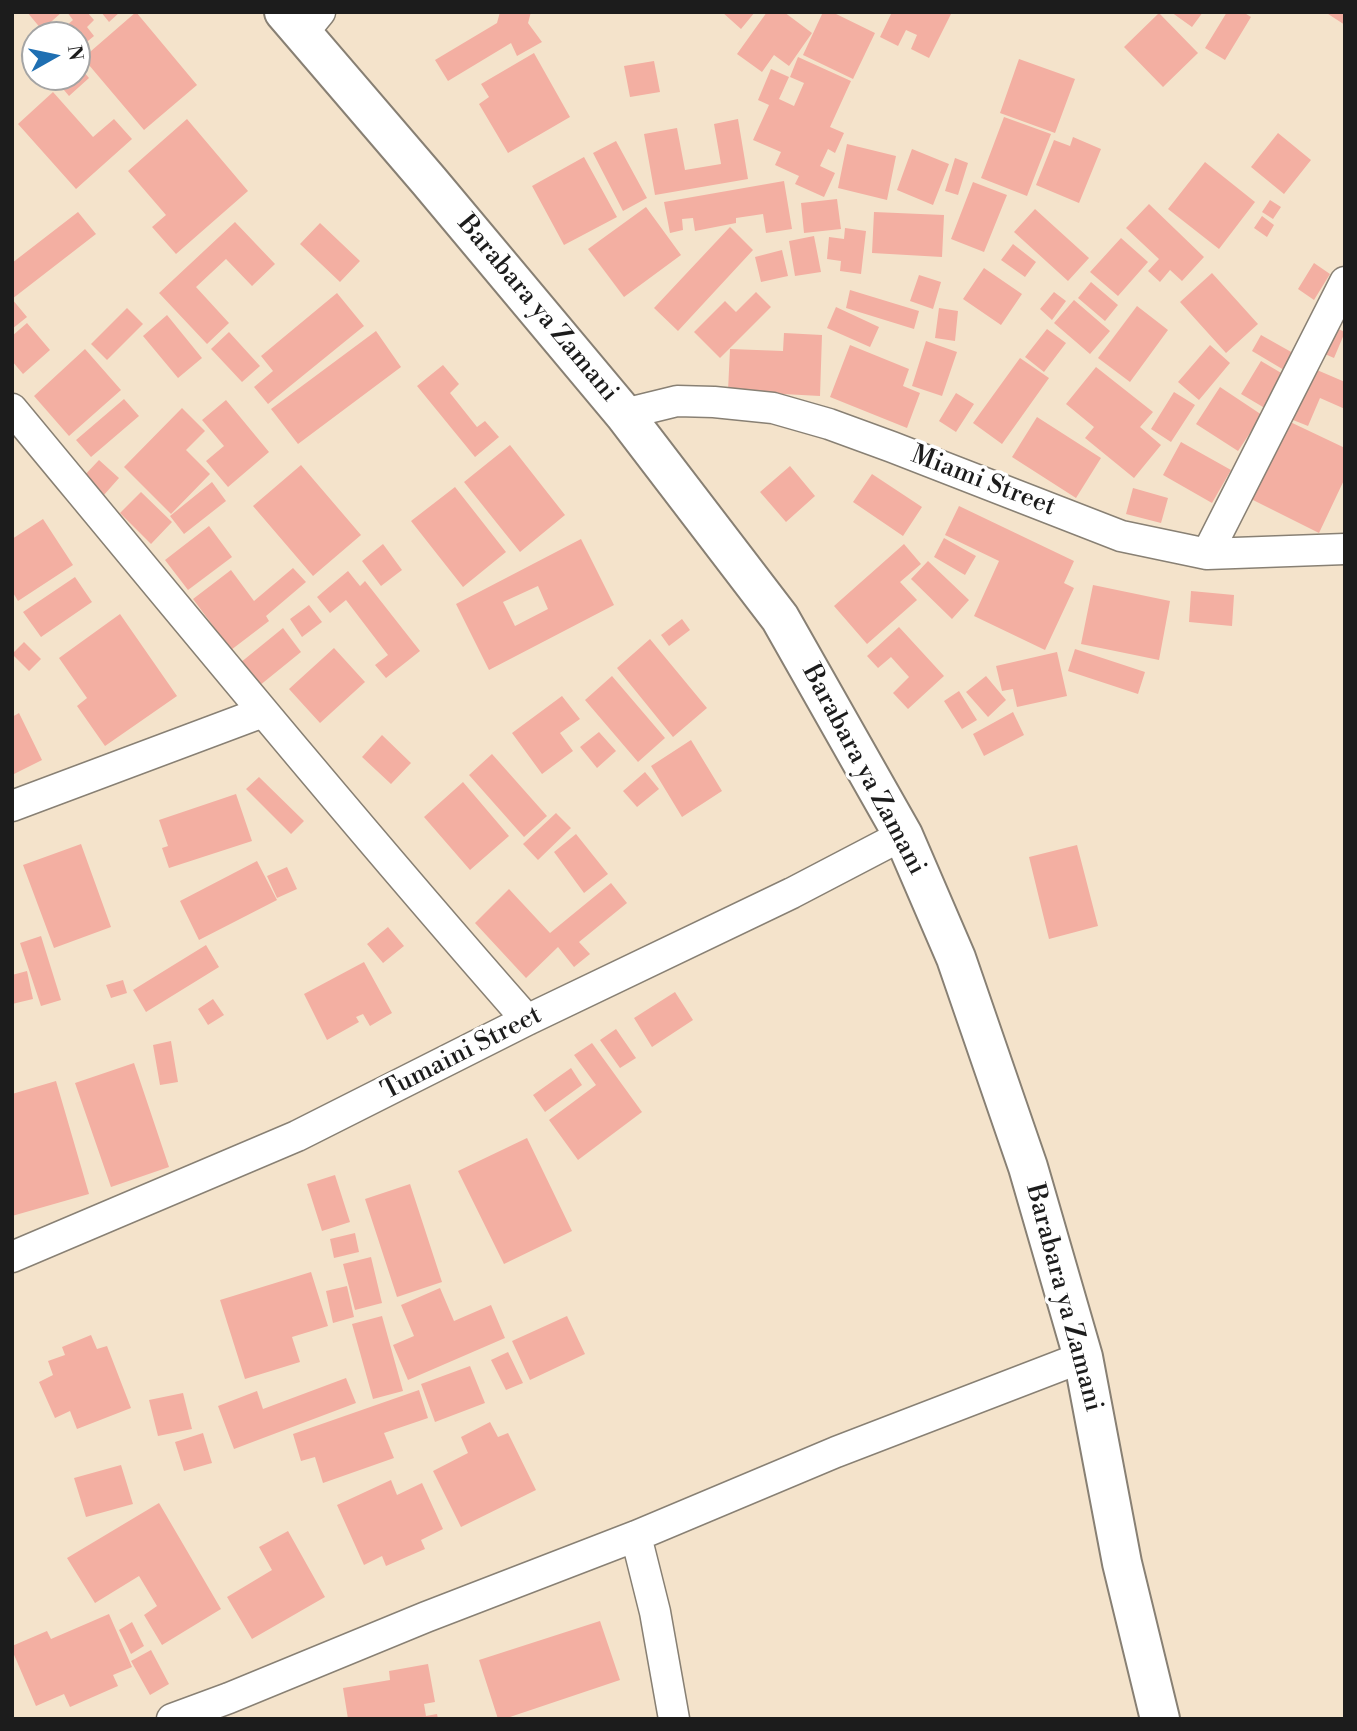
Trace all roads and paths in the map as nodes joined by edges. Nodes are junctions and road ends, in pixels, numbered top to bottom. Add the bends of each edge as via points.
1 (302, 20) edge
2 (1345, 282) edge
3 (12, 410) edge
4 (624, 414) junction
5 (1345, 549) edge
6 (1207, 554) junction
7 (263, 712) junction
8 (12, 806) edge
9 (904, 835) junction
10 (527, 1020) junction
11 (12, 1257) edge
12 (1083, 1357) junction
13 (636, 1536) junction
14 (233, 1708) edge
15 (172, 1719) edge
16 (674, 1719) edge
17 (1160, 1719) edge

1 - 4 street, Barabara ya Zamani via 429,181
2 - 6 street
3 - 7 street
4 - 6 street, Miami Street via 677,401 773,408 903,451 1121,536
4 - 9 street, Barabara ya Zamani via 780,618
5 - 6 street, Miami Street
7 - 8 street
7 - 10 street
9 - 10 street, Tumaini Street
9 - 12 street, Barabara ya Zamani via 956,958 1028,1167
10 - 11 street, Tumaini Street via 297,1136
12 - 13 street via 836,1452
12 - 17 street, Barabara ya Zamani via 1122,1563
13 - 14 street via 426,1617
13 - 16 street
14 - 15 street

